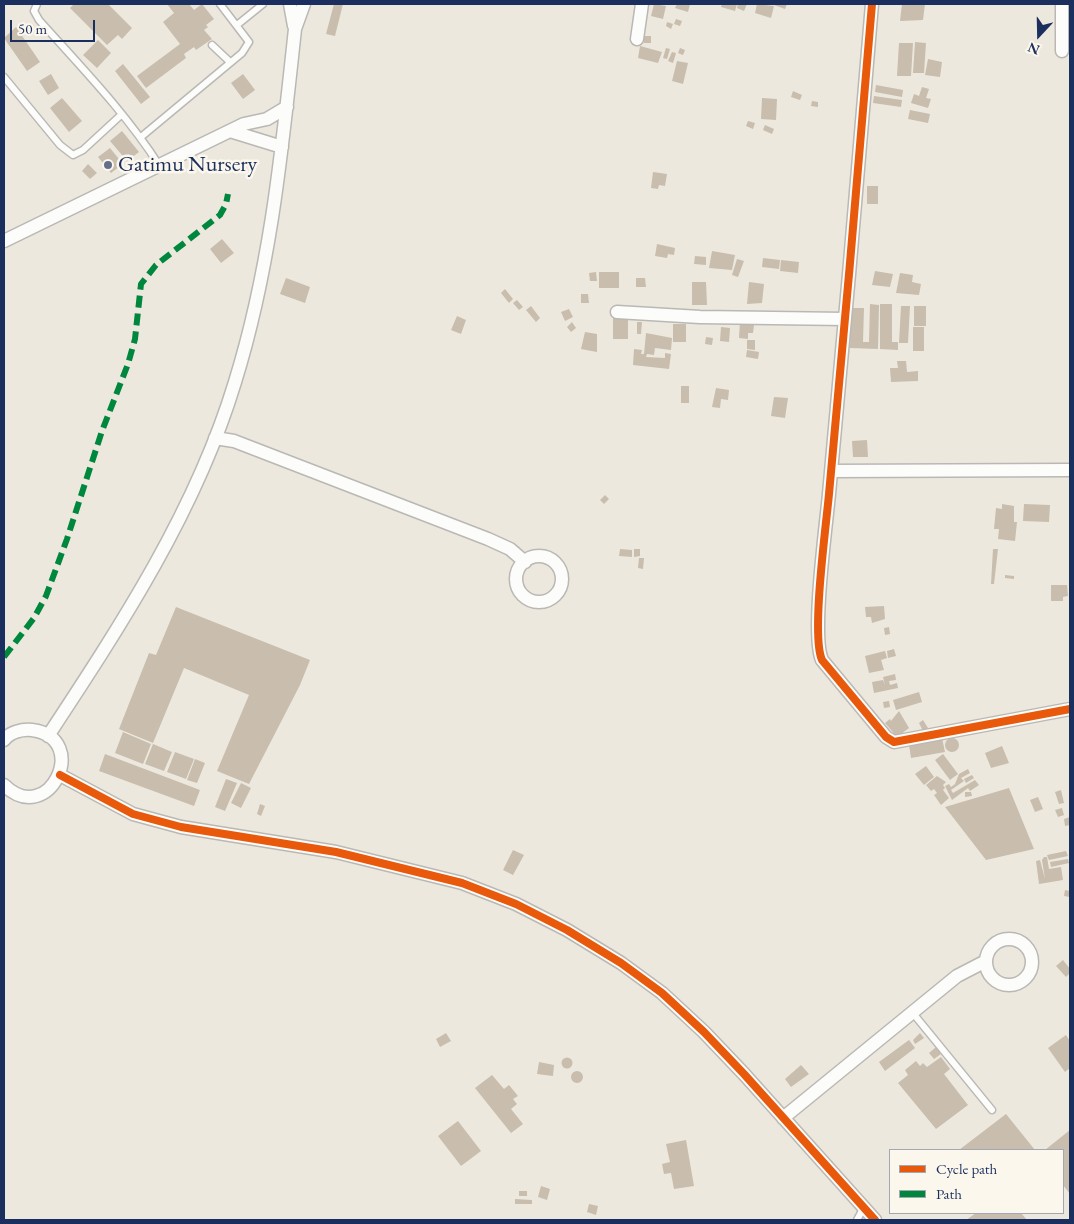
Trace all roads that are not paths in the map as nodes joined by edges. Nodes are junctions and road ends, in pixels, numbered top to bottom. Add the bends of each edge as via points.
1 (37, 4) edge
2 (220, 4) edge
3 (263, 4) edge
4 (290, 4) edge
5 (304, 4) edge
6 (642, 4) edge
7 (872, 4) edge
8 (1062, 4) edge
9 (237, 25) junction
10 (295, 29) junction
11 (637, 39) dead end
12 (212, 45) dead end
13 (1062, 51) dead end
14 (230, 62) junction
15 (4, 77) edge
16 (287, 106) junction
17 (121, 115) junction
18 (230, 132) junction
19 (141, 138) junction
20 (282, 147) junction
21 (159, 165) junction
22 (4, 241) edge
23 (617, 312) dead end
24 (845, 319) junction
25 (216, 438) junction
26 (1070, 470) edge
27 (831, 471) junction
28 (525, 562) dead end
29 (1070, 709) edge
30 (48, 736) junction
31 (4, 740) edge
32 (60, 775) junction
33 (4, 787) edge
34 (986, 961) dead end
35 (912, 1012) junction
36 (992, 1110) dead end
37 (783, 1118) junction
38 (860, 1214) edge
39 (875, 1220) edge

1 - 17 lane via 34,11 39,20
2 - 9 lane
3 - 9 lane
4 - 10 street
5 - 10 street
6 - 11 street
7 - 24 street
8 - 13 street
9 - 14 lane via 249,42 242,54
10 - 16 street
12 - 14 lane
14 - 19 lane
15 - 17 lane via 60,145 73,155 83,150
16 - 18 street via 267,119 244,124
16 - 20 street
17 - 19 lane
18 - 20 street
18 - 21 street
19 - 21 lane
20 - 25 street via 277,200 265,266 235,384
21 - 22 street
23 - 24 street
24 - 27 street
25 - 28 street via 234,441 488,539 510,549
25 - 30 street via 164,548 126,617
26 - 27 street
27 - 29 street via 818,651 886,738 901,742
30 - 31 street via 27,729
30 - 32 street via 61,753
32 - 33 street via 50,788 36,796 20,795
32 - 37 street via 133,814 181,827 336,852 406,868 462,883 516,904 567,930 662,993 744,1074
34 - 35 street via 957,976
35 - 36 lane
35 - 37 street
37 - 38 street
38 - 39 street

